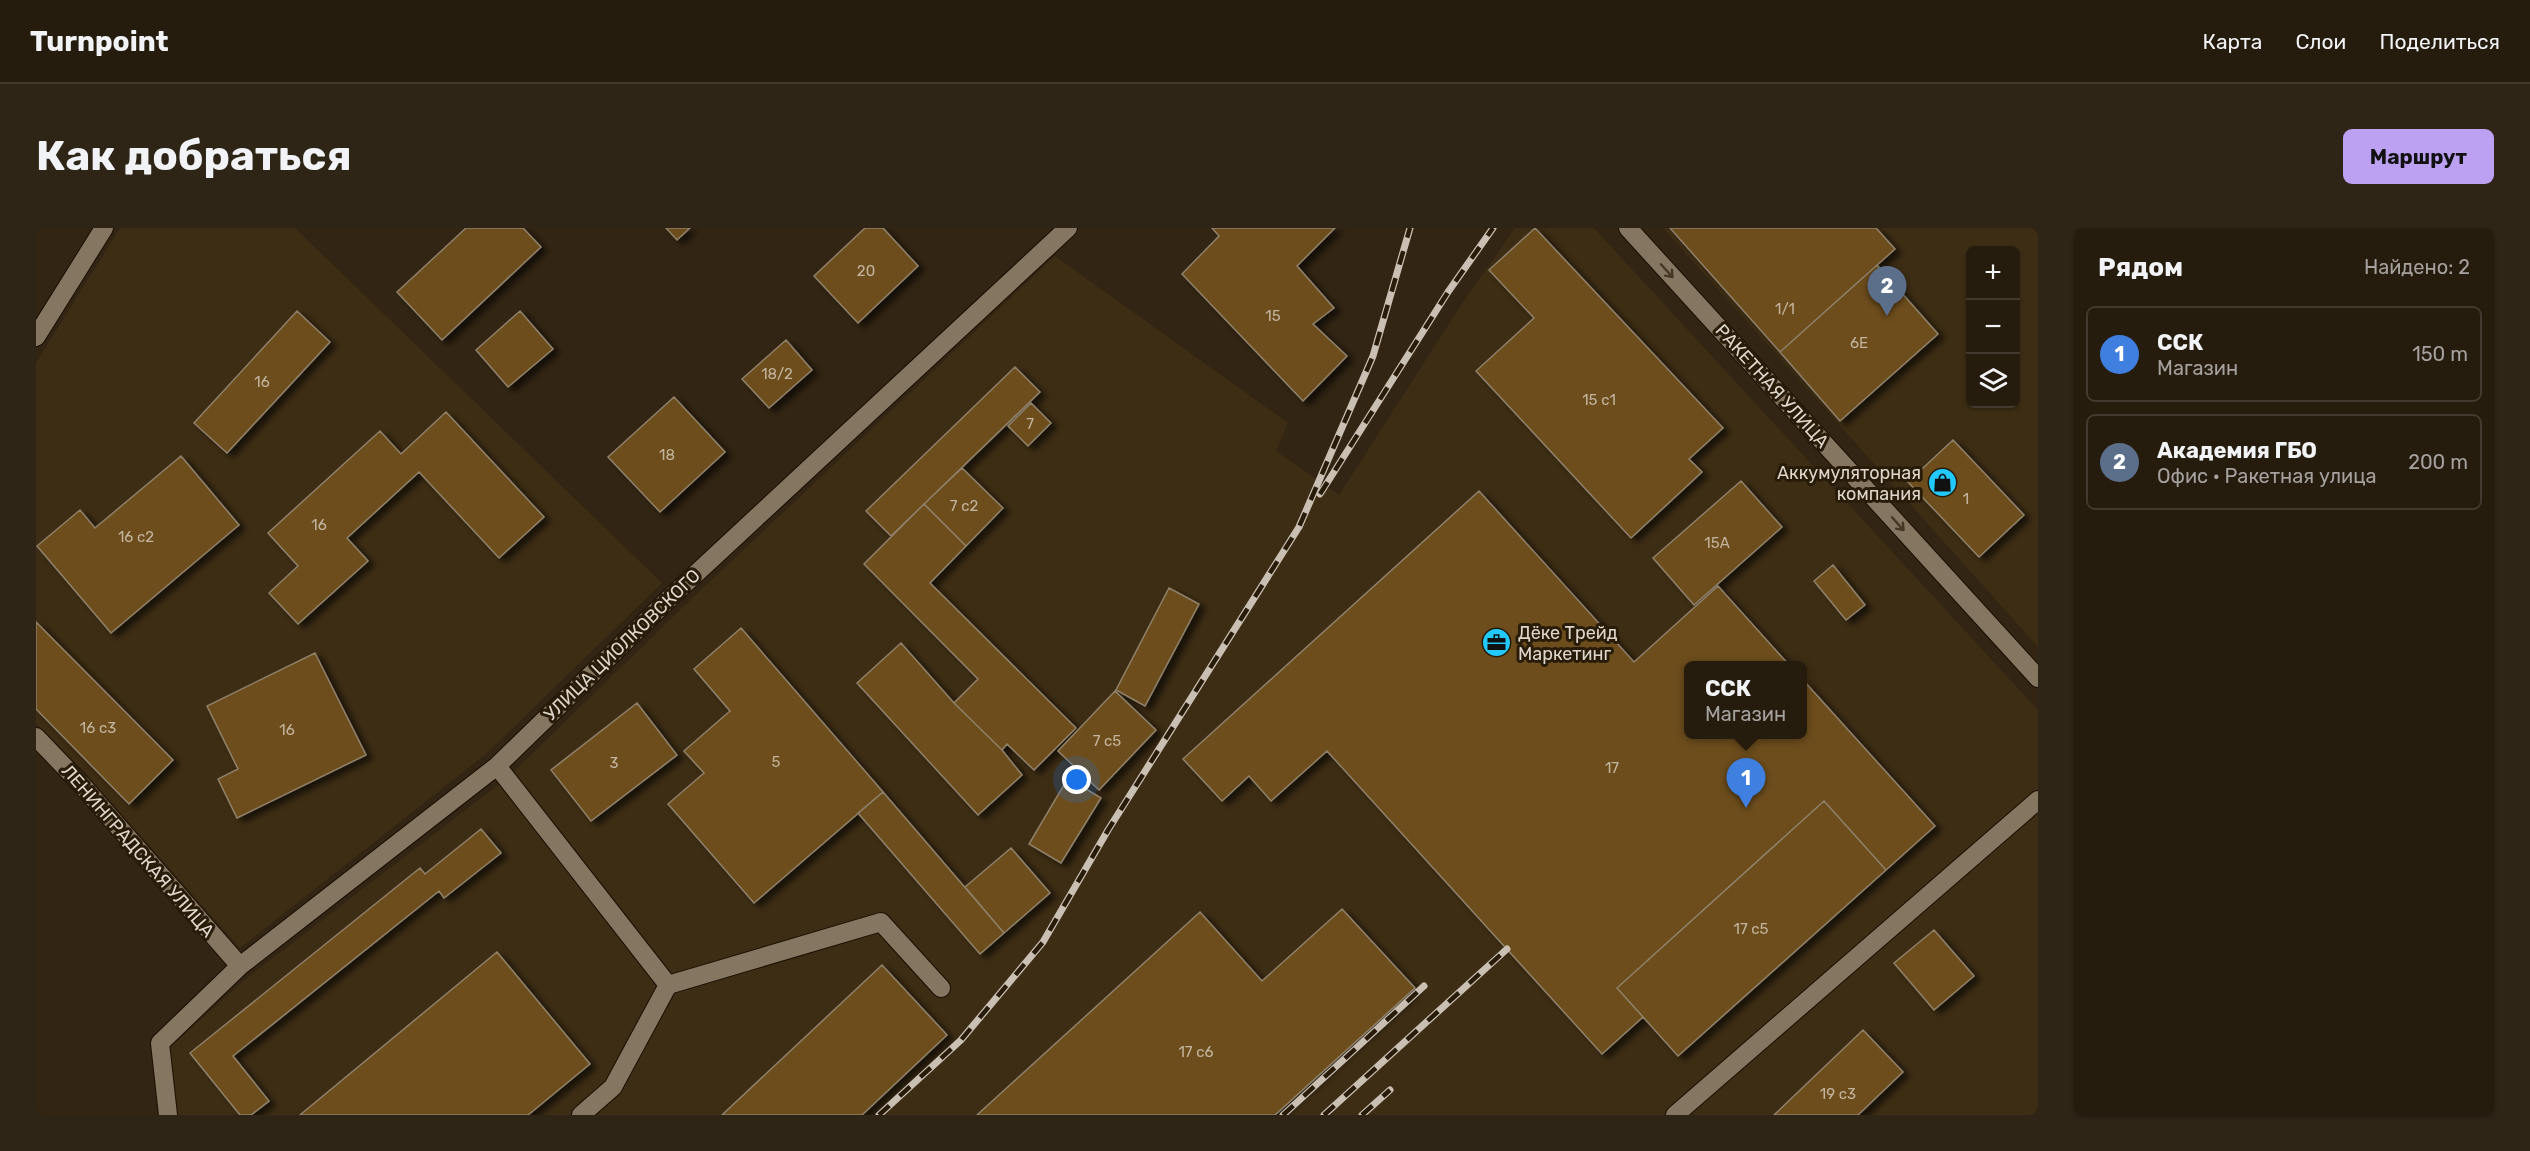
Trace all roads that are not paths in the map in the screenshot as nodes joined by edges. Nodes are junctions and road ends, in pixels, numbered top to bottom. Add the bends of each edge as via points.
1 (104, 228) edge
2 (1068, 228) edge
3 (1628, 228) edge
4 (36, 337) edge
5 (2038, 678) edge
6 (36, 737) edge
7 (496, 766) junction
8 (2038, 800) edge
9 (240, 966) junction
10 (668, 985) junction
11 (941, 988) dead end
12 (168, 1115) edge
13 (581, 1115) edge
14 (1675, 1115) edge

1 - 4 street
2 - 7 street, УЛИЦА ЦИОЛКОВСКОГО via 673,595
3 -> 5 street, РАКЕТНАЯ УЛИЦА
6 - 9 street, ЛЕНИНГРАДСКАЯ УЛИЦА via 81,783
7 - 9 street, УЛИЦА ЦИОЛКОВСКОГО
7 - 10 street
8 - 14 street
9 - 12 street, УЛИЦА ЦИОЛКОВСКОГО via 160,1043
10 - 11 street via 881,922
10 - 13 street via 613,1087

